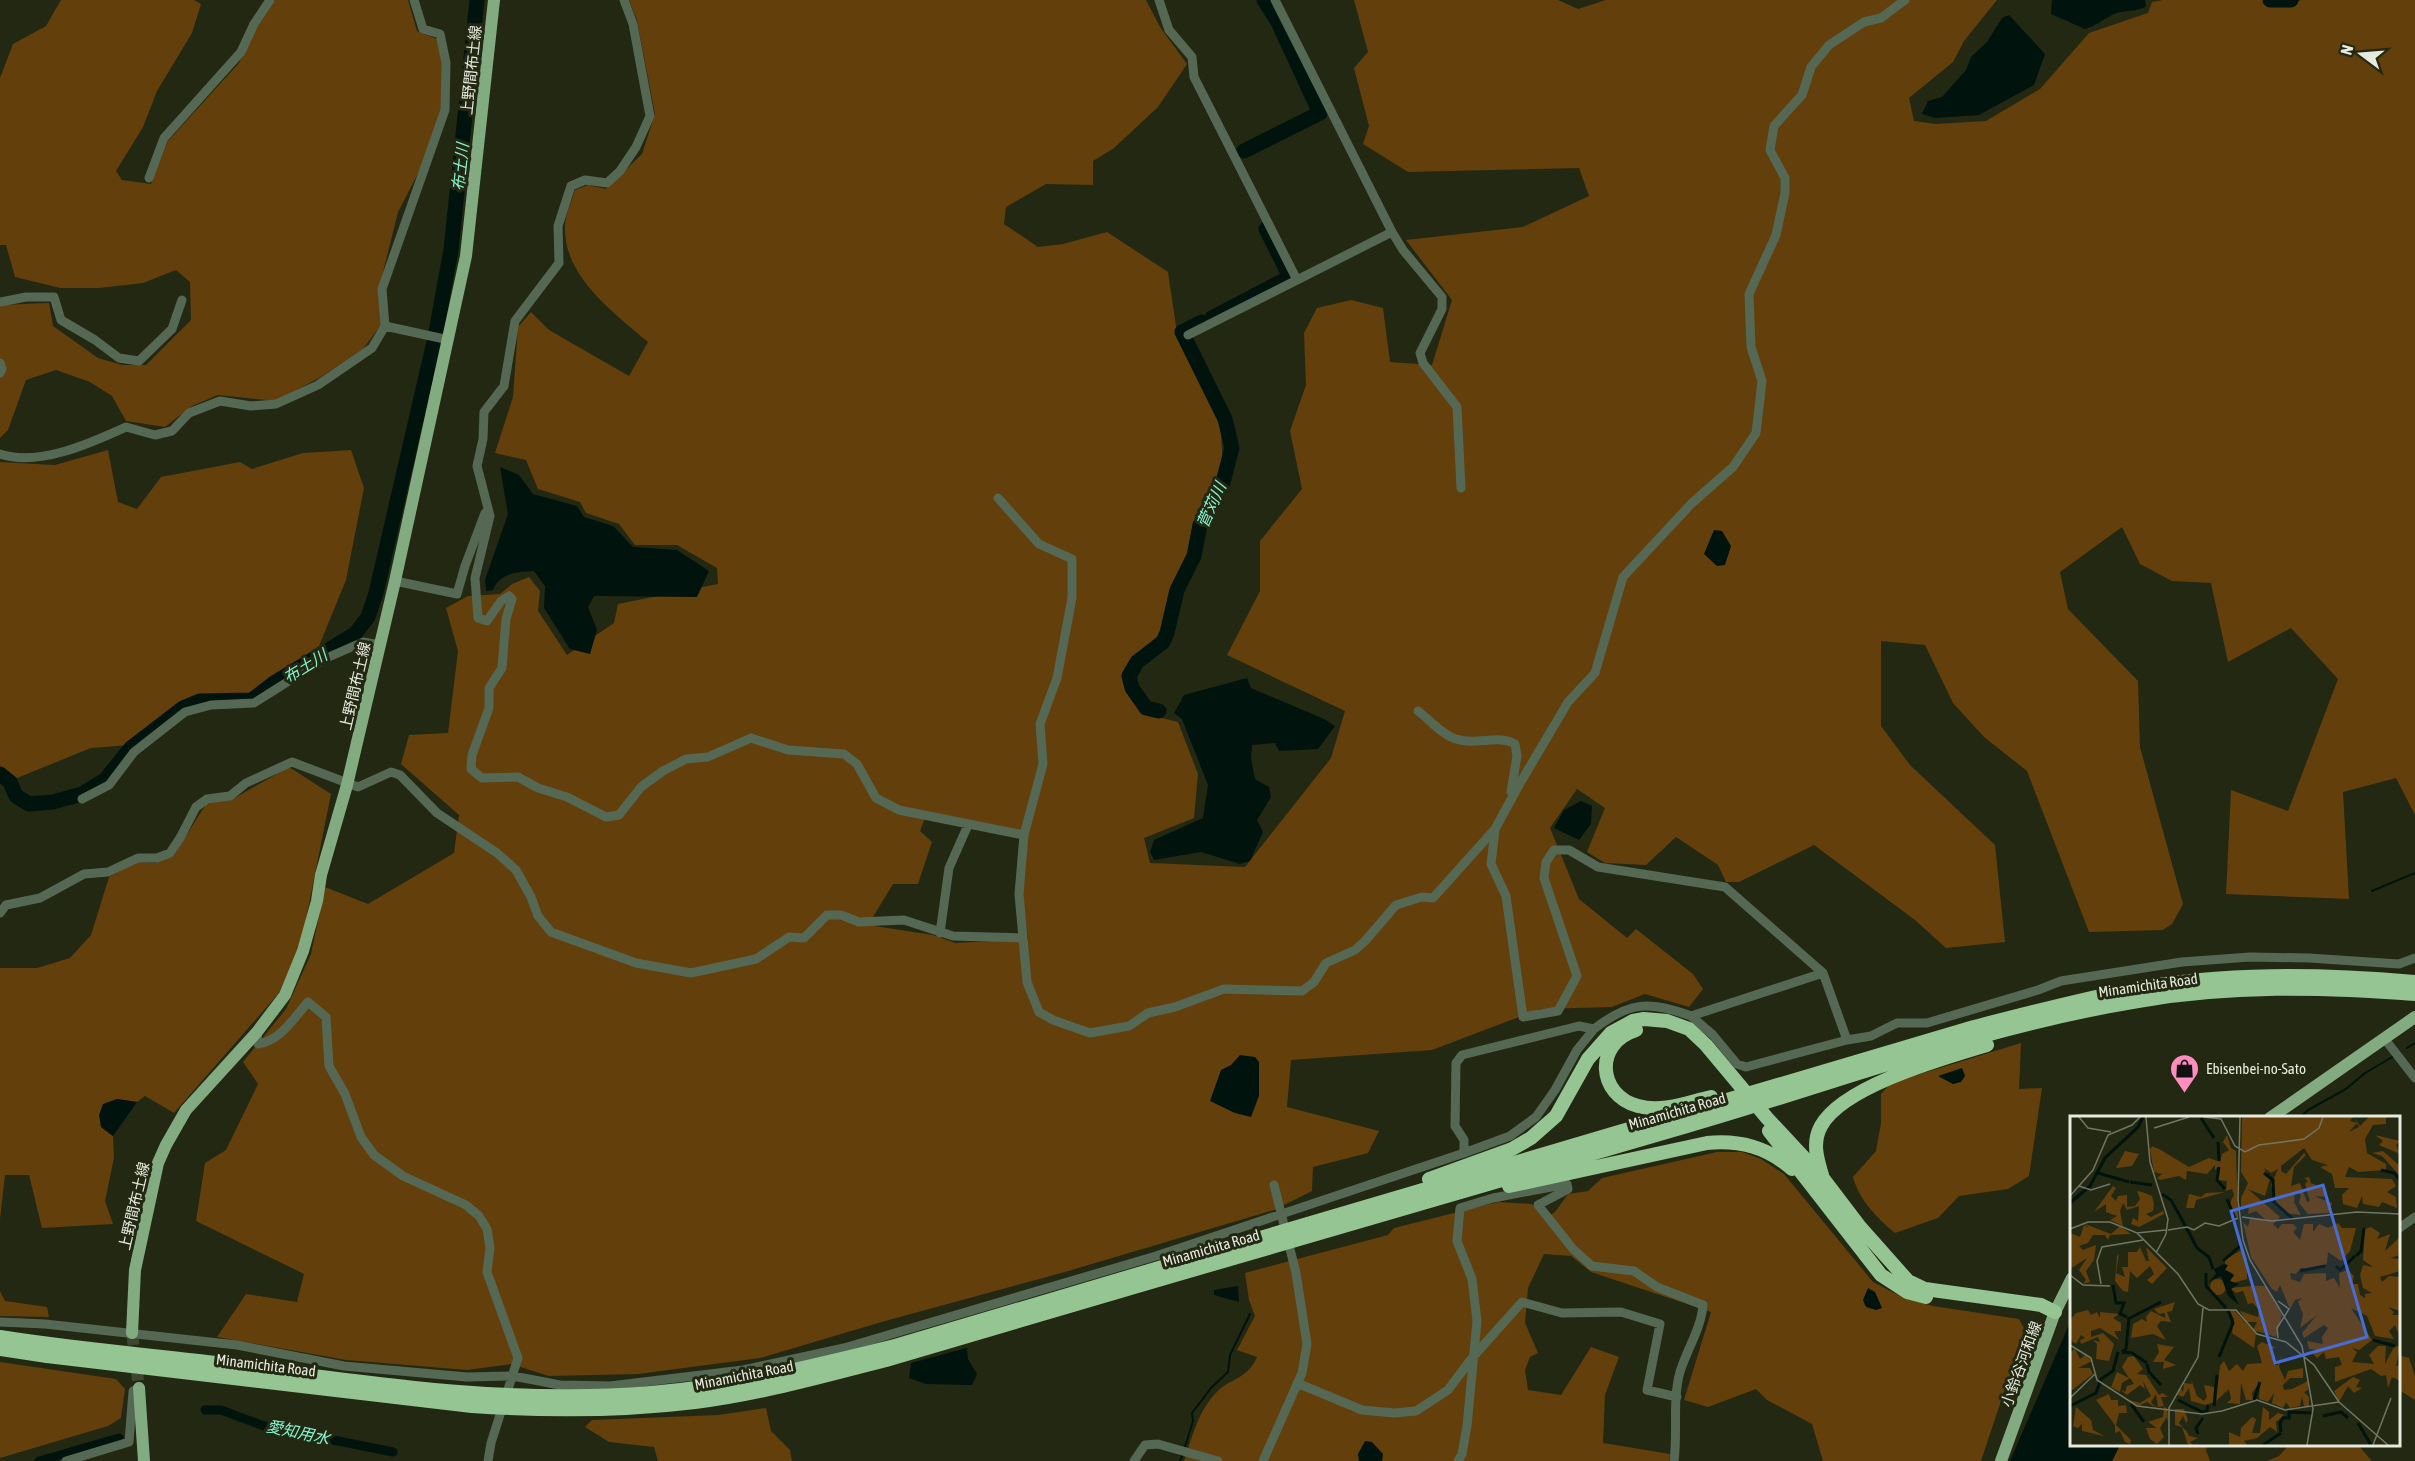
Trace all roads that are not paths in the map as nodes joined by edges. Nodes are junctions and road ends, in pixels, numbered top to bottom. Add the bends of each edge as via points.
1 (270, 0) edge
2 (414, 0) edge
3 (494, 0) edge
4 (624, 0) edge
5 (1159, 0) edge
6 (1275, 0) edge
7 (1905, 0) edge
8 (149, 178) dead end
9 (1392, 232) junction
10 (1297, 280) junction
11 (182, 300) dead end
12 (0, 302) edge
13 (385, 326) junction
14 (1188, 335) dead end
15 (449, 340) junction
16 (0, 363) edge
17 (0, 373) edge
18 (0, 454) edge
19 (1461, 488) dead end
20 (998, 498) dead end
21 (485, 502) junction
22 (395, 580) junction
23 (380, 645) junction
24 (1418, 711) dead end
25 (347, 785) junction
26 (82, 799) dead end
27 (1509, 804) junction
28 (968, 825) junction
29 (1496, 829) junction
30 (1024, 835) junction
31 (0, 913) edge
32 (940, 933) junction
33 (1023, 938) junction
34 (2415, 958) edge
35 (1823, 973) junction
36 (2415, 982) edge
37 (2415, 994) edge
38 (1538, 1014) junction
39 (1691, 1016) junction
40 (2415, 1017) edge
41 (2045, 1019) junction
42 (1594, 1029) junction
43 (257, 1032) junction
44 (1542, 1035) junction
45 (2384, 1038) junction
46 (1847, 1040) junction
47 (2415, 1078) edge
48 (1767, 1091) junction
49 (1728, 1102) junction
50 (2273, 1116) edge
51 (1464, 1154) junction
52 (1822, 1177) junction
53 (1807, 1183) junction
54 (1274, 1185) dead end
55 (1282, 1213) junction
56 (1330, 1216) junction
57 (2415, 1216) edge
58 (2400, 1227) edge
59 (1272, 1247) junction
60 (2070, 1282) edge
61 (2055, 1312) junction
62 (0, 1322) edge
63 (132, 1333) junction
64 (0, 1337) edge
65 (0, 1349) edge
66 (1472, 1358) junction
67 (513, 1376) junction
68 (1298, 1383) junction
69 (139, 1388) joint
70 (1677, 1397) junction
71 (66, 1461) edge
72 (144, 1461) edge
73 (488, 1461) edge
74 (1134, 1461) edge
75 (1218, 1461) edge
76 (1263, 1461) edge
77 (1458, 1461) edge
78 (1674, 1461) edge
79 (2001, 1461) edge

1 - 8 street via 241,52 164,138
2 - 13 street via 423,29 440,34 446,63 445,110 382,289
3 - 15 main road, 上野間布土線 via 466,256
4 - 21 street via 633,24 650,116 636,147 607,183 585,180 571,186 558,226 559,263 515,321 504,386 484,412 477,466
5 - 10 street via 1169,30 1192,57 1194,77
6 - 9 street
7 - 27 street via 1881,18 1864,22 1829,45 1811,68 1802,95 1774,126 1770,150 1785,178 1785,193 1776,235 1749,294 1751,347 1762,381 1756,433 1734,467 1692,503 1623,577 1595,674 1568,702
9 - 10 street
9 - 19 street via 1442,297 1442,309 1420,353 1423,363 1457,407
10 - 14 street
11 - 12 street via 172,329 139,362 119,358 61,320 54,297
13 - 15 street
13 - 18 street via 372,348 318,385 276,404 251,406 220,401 189,413 172,431 155,435 126,427 55,454 10,458
15 - 22 main road, 上野間布土線
16 - 17 street
20 - 30 street via 1039,544 1072,559 1072,598 1057,678 1040,724 1042,764
21 - 22 street via 485,517 458,594
21 - 28 street via 490,516 475,578 478,618 486,621 501,601 509,596 512,599 506,619 502,668 489,688 489,708 472,755 471,769 482,778 518,777 606,817 619,815 641,787 663,771 686,759 708,757 751,738 788,750 844,754 857,764 876,798 898,810
22 - 23 main road, 上野間布土線
23 - 25 main road, 上野間布土線
23 - 26 street via 363,642 322,660 254,703 211,705 185,712 134,752 109,785
24 - 27 street via 1455,739 1508,740 1515,744 1517,756
25 - 31 street via 292,762 246,783 230,796 207,800 196,807 170,853 158,858 138,858 108,872 84,874 40,898 6,905
25 - 32 street via 357,787 391,772 400,775 437,813 516,870 538,916 551,932 636,963 691,973 756,959 789,938 804,938 827,915 859,922 904,920
25 - 43 main road, 上野間布土線 via 303,951 285,995
27 - 29 street
28 - 30 street
28 - 32 street via 949,868
29 - 33 street via 1433,898 1422,897 1396,905 1365,941 1326,963 1314,982 1302,991 1224,990 1176,1008 1148,1013 1129,1026 1090,1033 1039,1012 1026,982
29 - 38 street via 1491,864 1506,896 1523,1017
30 - 33 street via 1019,894
32 - 33 street
34 - 46 street via 2399,964 2250,957 2172,963 2061,981 1927,1023 1897,1023 1872,1036
35 - 38 street via 1725,887 1598,867 1569,850 1554,850 1546,862 1544,878 1577,976 1558,1011
35 - 39 street
35 - 46 street
36 - 48 highway, Minamichita Road via 2351,976 2277,976 2222,978 2130,990 1974,1027
37 - 41 highway, Minamichita Road via 2248,989 2140,1000
38 - 44 street
39 - 42 street via 1636,1006 1612,1015
39 - 46 street via 1737,1064 1746,1067
40 - 45 main road
41 - 48 highway, Minamichita Road
41 - 52 highway via 2038,1028 1909,1071 1842,1102 1820,1127 1815,1144
42 - 44 street via 1579,1026
42 - 51 street via 1536,1117 1510,1136
43 - 63 main road, 上野間布土線 via 186,1110 158,1163 135,1270
43 - 67 street via 258,1044 269,1042 308,1002 326,1017 329,1066 361,1137 374,1155 403,1176 466,1205 480,1216 490,1248 487,1272 518,1358
44 - 51 street via 1462,1055 1456,1063 1455,1126 1464,1140
45 - 47 street
45 - 50 main road
48 - 49 highway
48 - 49 highway, Minamichita Road
49 - 53 highway via 1662,1109 1637,1106 1611,1087 1606,1057 1613,1043 1627,1032 1643,1028 1660,1027 1691,1041 1720,1071
49 - 56 highway, Minamichita Road
49 - 59 highway, Minamichita Road
51 - 55 street
52 - 56 highway via 1689,1029 1667,1021 1644,1019 1617,1029 1601,1041 1556,1116 1531,1138 1512,1149 1335,1210
52 - 61 highway via 1908,1281 1925,1289 2041,1305
53 - 59 highway via 1759,1148 1741,1143 1707,1143 1491,1190 1285,1249
53 - 61 highway via 1881,1275 1907,1292 2041,1314
54 - 55 street
55 - 67 street via 1156,1256 855,1345 743,1370 610,1386 560,1385
55 - 68 street via 1307,1344
56 - 64 highway, Minamichita Road via 896,1346 790,1372 650,1394 556,1396 473,1392
57 - 58 street
59 - 65 highway, Minamichita Road via 886,1360 792,1384 648,1407 554,1410 472,1406
60 - 61 main road, 小鈴谷河和線
61 - 79 main road, 小鈴谷河和線
62 - 63 street
63 - 67 street via 237,1345 344,1366 467,1377
66 - 68 street via 1448,1390 1416,1411 1362,1410
66 - 70 street via 1522,1302 1562,1313 1621,1312 1660,1324 1647,1390
66 - 70 street via 1477,1321 1472,1279 1456,1241 1460,1208 1567,1184 1568,1189 1538,1205 1592,1266 1634,1271 1657,1287 1703,1305 1680,1372
66 - 77 street via 1467,1426
67 - 73 street
68 - 76 street
69 - 71 street via 133,1391 129,1442
69 - 72 main road
70 - 78 street
74 - 75 street via 1145,1445 1158,1444

